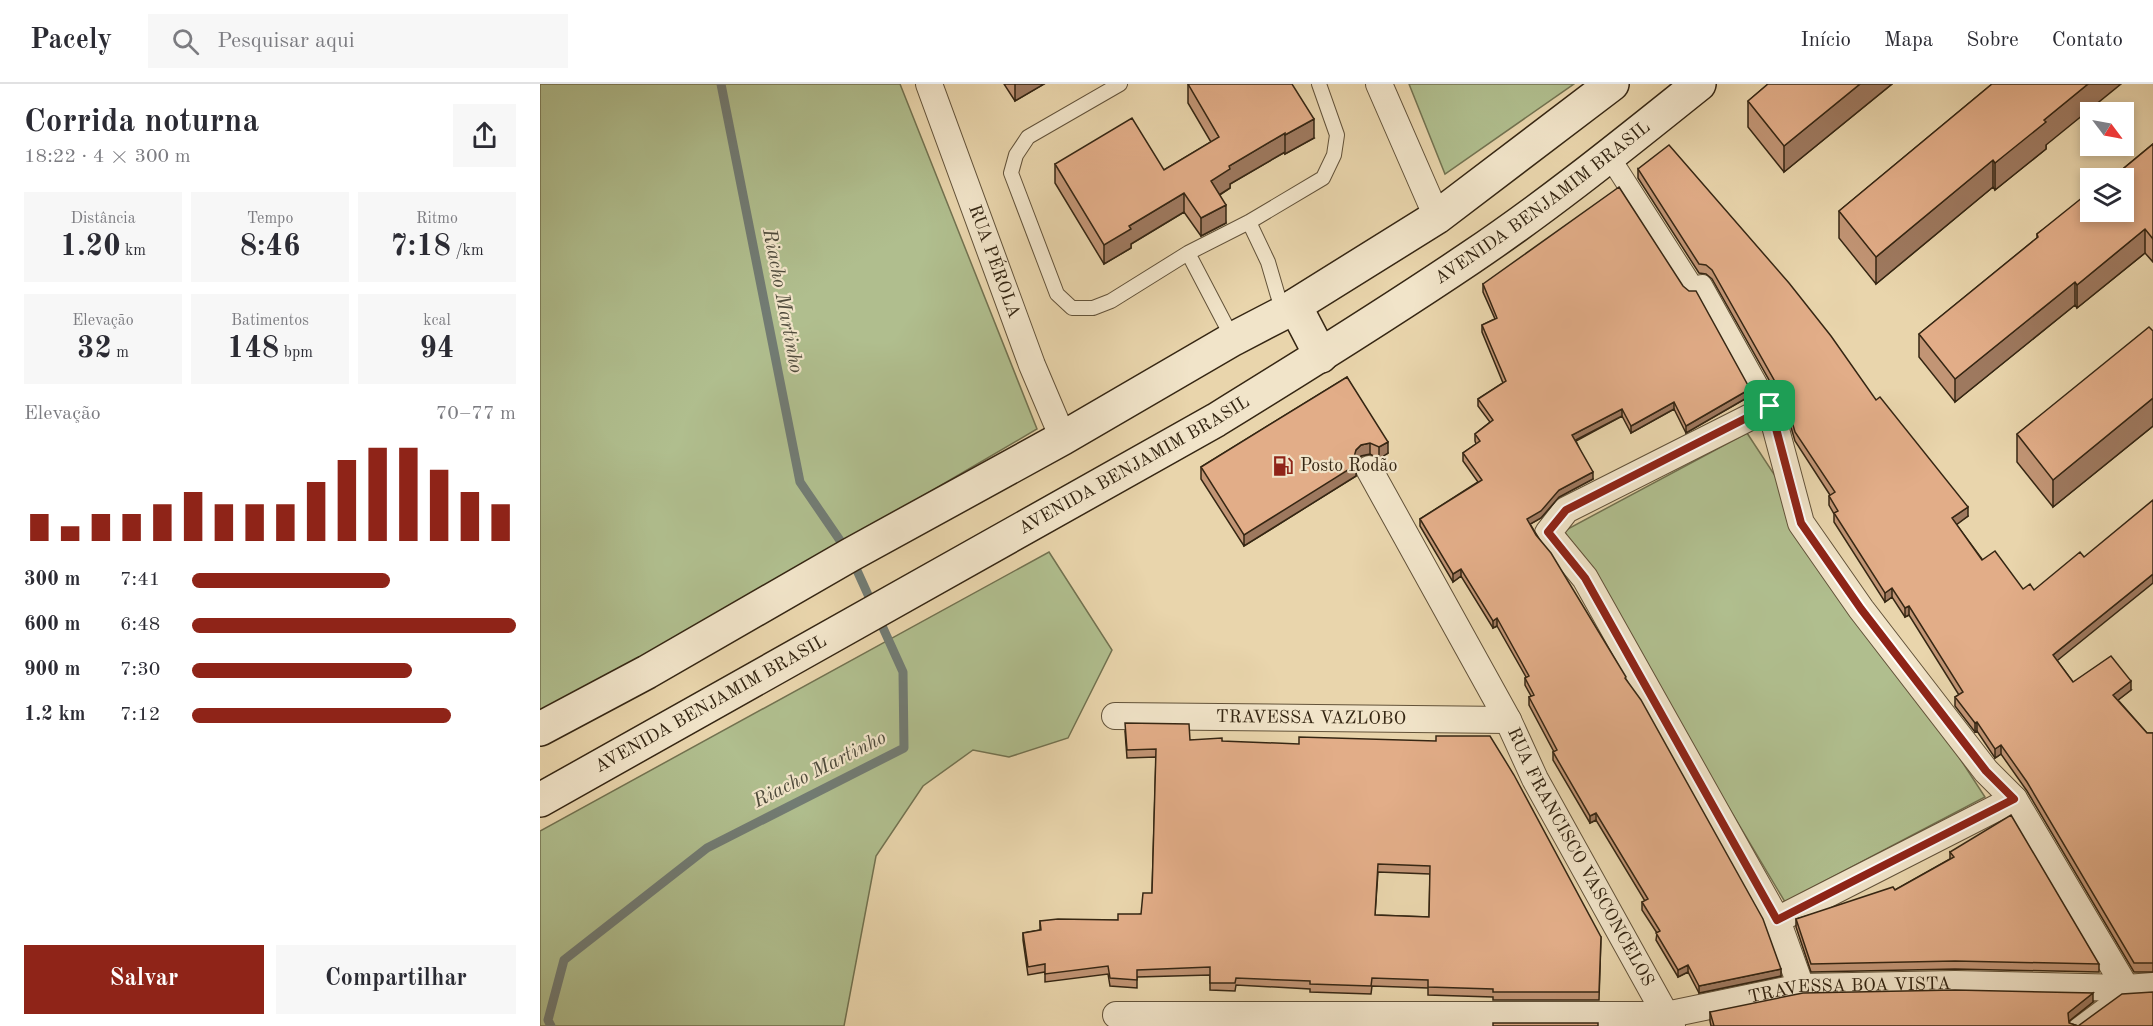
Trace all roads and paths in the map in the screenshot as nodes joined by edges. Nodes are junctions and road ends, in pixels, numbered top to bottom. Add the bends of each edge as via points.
1 (929, 84) edge
2 (1120, 84) edge
3 (1319, 84) edge
4 (1378, 84) edge
5 (1612, 84) edge
6 (1699, 84) edge
7 (1609, 156) junction
8 (1437, 217) junction
9 (1249, 222) junction
10 (1188, 253) junction
11 (1289, 310) junction
12 (1233, 339) junction
13 (1321, 356) junction
14 (1770, 406) junction
15 (1063, 438) junction
16 (1369, 469) dead end
17 (1114, 716) dead end
18 (1508, 720) junction
19 (540, 729) edge
20 (2014, 799) junction
21 (540, 800) edge
22 (1777, 920) junction
23 (2153, 986) edge
24 (1801, 987) junction
25 (2126, 988) junction
26 (1116, 1014) dead end
27 (1669, 1020) edge
28 (2076, 1026) edge

1 - 15 street, RUA PÉROLA via 1032,365
2 - 10 lane via 1028,137 1016,156 1011,174 1057,294 1072,308 1093,308
3 - 9 lane via 1337,135 1334,155 1323,178
4 - 8 street
5 - 8 main road
6 - 7 main road, AVENIDA BENJAMIM BRASIL
7 - 13 main road, AVENIDA BENJAMIM BRASIL via 1472,257
7 - 14 street via 1694,287 1702,285
8 - 11 main road
9 - 10 lane
9 - 11 lane
10 - 12 lane
11 - 12 main road
11 - 13 main road
12 - 15 main road
13 - 21 main road, AVENIDA BENJAMIM BRASIL via 1216,420
14 - 20 street via 1801,523 1861,609 1986,771
14 - 22 street via 1566,510 1548,532 1585,578
15 - 19 main road
16 - 18 street, RUA FRANCISCO VASCONCELOS
17 - 18 street, TRAVESSA VAZLOBO
18 - 27 street, RUA FRANCISCO VASCONCELOS via 1535,779
20 - 22 street
20 - 25 street
22 - 24 street
23 - 25 street, TRAVESSA BOA VISTA
24 - 25 street, TRAVESSA BOA VISTA via 1955,984
24 - 27 street, TRAVESSA BOA VISTA
25 - 28 lane
26 - 27 street, TRAVESSA BOA VISTA

